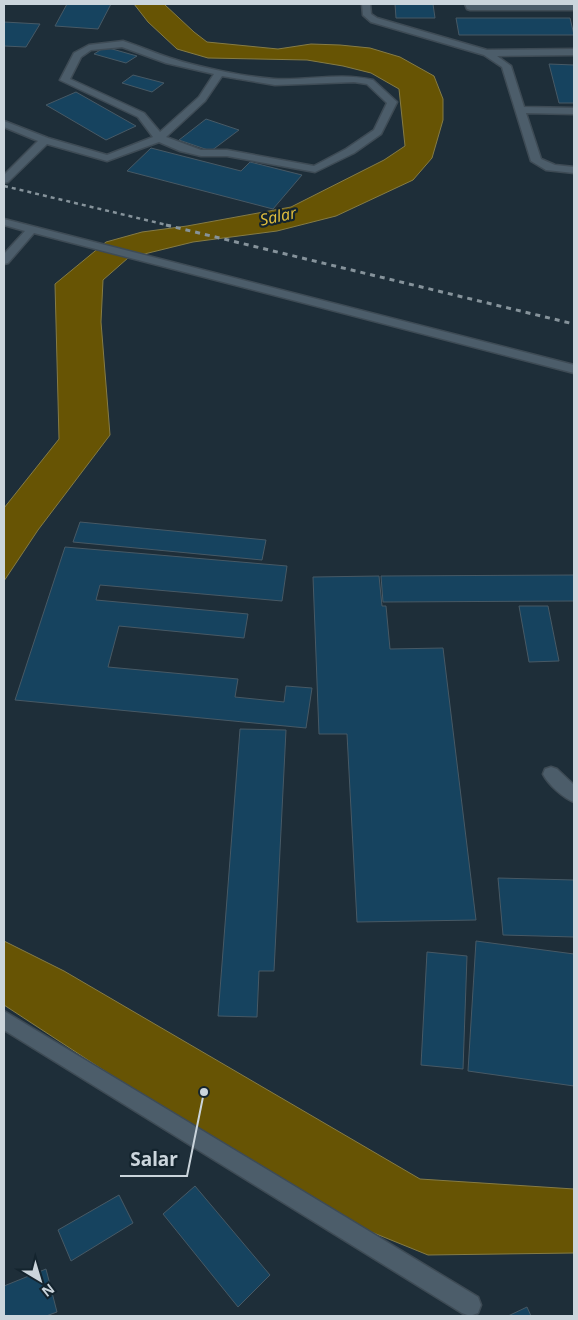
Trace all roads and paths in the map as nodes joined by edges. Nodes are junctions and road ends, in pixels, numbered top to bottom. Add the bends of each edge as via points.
1 (366, 4) edge
2 (469, 4) edge
3 (574, 7) edge
4 (574, 52) edge
5 (487, 53) junction
6 (220, 73) junction
7 (520, 110) junction
8 (574, 111) edge
9 (4, 124) edge
10 (159, 138) junction
11 (45, 140) junction
12 (574, 170) edge
13 (4, 180) edge
14 (4, 222) edge
15 (31, 230) junction
16 (4, 261) edge
17 (574, 369) edge
18 (551, 774) dead end
19 (574, 795) edge
20 (4, 1020) edge
21 (470, 1305) dead end

1 - 5 street via 367,15 374,20
2 - 3 street via 470,7
4 - 5 street
5 - 7 street via 506,66
6 - 10 street via 202,99
6 - 10 street via 169,61 123,44 89,48 77,55 65,80 141,115
6 - 10 street via 274,82 354,79 370,82 392,102 378,132 315,169 227,153 214,156 172,145
7 - 8 street
7 - 12 street via 536,161 557,170
9 - 11 street
10 - 11 street via 107,158
11 - 13 street
14 - 15 street
15 - 16 street
15 - 17 street
18 - 19 street
20 - 21 street

